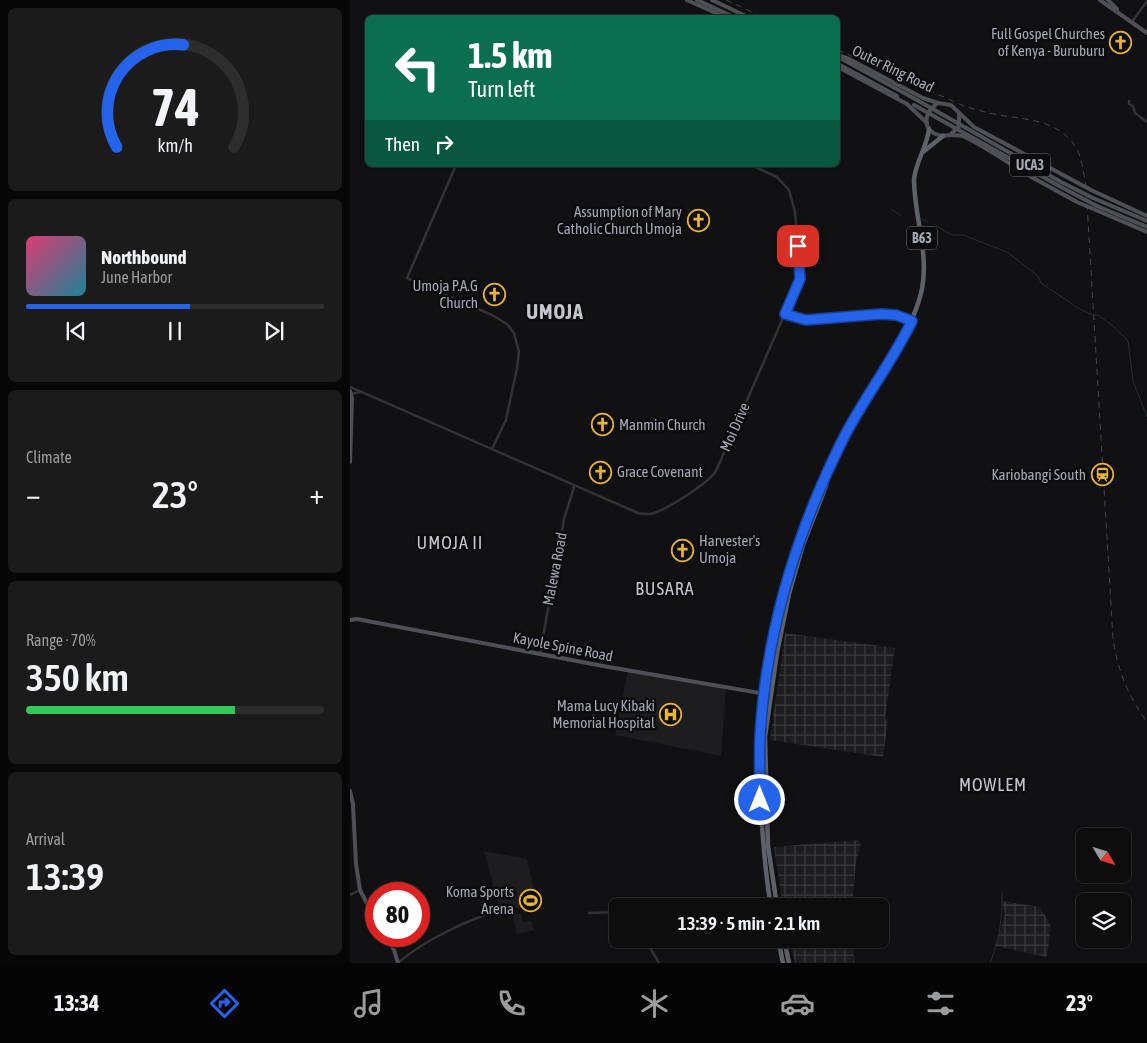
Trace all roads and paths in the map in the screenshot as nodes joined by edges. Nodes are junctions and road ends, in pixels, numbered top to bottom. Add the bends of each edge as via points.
1 (688, 0) edge
2 (697, 0) edge
3 (712, 0) edge
4 (1100, 0) edge
5 (1108, 0) edge
6 (1147, 1) edge
7 (716, 15) edge
8 (730, 15) edge
9 (744, 15) edge
10 (1124, 16) junction
11 (1132, 22) junction
12 (1147, 33) edge
13 (840, 57) edge
14 (840, 57) edge
15 (840, 66) edge
16 (840, 66) edge
17 (1129, 102) dead end
18 (938, 103) junction
19 (959, 113) junction
20 (1147, 122) edge
21 (927, 123) junction
22 (929, 129) junction
23 (943, 136) junction
24 (949, 136) junction
25 (921, 155) junction
26 (455, 167) edge
27 (756, 167) edge
28 (1147, 216) edge
29 (1147, 222) edge
30 (1147, 227) edge
31 (1147, 232) edge
32 (785, 314) junction
33 (912, 321) junction
34 (350, 387) edge
35 (363, 392) junction
36 (351, 397) edge
37 (492, 449) junction
38 (350, 462) edge
39 (575, 486) junction
40 (810, 520) junction
41 (350, 614) edge
42 (357, 619) junction
43 (350, 620) edge
44 (540, 654) junction
45 (765, 694) junction
46 (350, 791) edge
47 (360, 890) junction
48 (350, 895) edge
49 (770, 898) edge
50 (776, 898) edge
51 (365, 900) edge
52 (499, 910) dead end
53 (589, 912) dead end
54 (609, 912) edge
55 (392, 947) edge
56 (650, 948) edge
57 (780, 948) edge
58 (786, 948) edge
59 (398, 963) edge
60 (659, 963) edge
61 (783, 963) edge
62 (790, 963) edge

1 - 7 main road
2 - 8 main road
3 - 9 main road
4 - 10 main road
5 - 10 main road
6 - 11 street
10 - 11 main road
11 - 12 main road
13 - 29 main road, Outer Ring Road / UCA3, bridge via 1054,178
14 - 18 main road, Outer Ring Road / UCA3
15 - 30 main road, Outer Ring Road / UCA3, bridge via 1059,186
16 - 21 main road, UCA3 via 907,104
17 - 20 street via 1135,113
18 - 19 main road, Outer Ring Road via 951,105
18 - 21 main road, Outer Ring Road via 930,109
19 - 24 main road via 959,126
19 - 28 main road, Outer Ring Road / UCA3, bridge via 981,131
21 - 22 main road
22 - 23 main road
22 - 25 highway
23 - 24 main road
23 - 25 highway
24 - 31 main road, UCA3, bridge via 963,136 1077,202
25 - 33 highway, B63 via 914,185 924,264 921,292
26 - 37 street via 407,278 492,315 507,324 514,333 520,352 517,368 506,420
27 - 32 street, Moi Drive via 778,177 790,190 792,198 800,276
32 - 33 street via 806,320 881,314
32 - 39 street, Moi Drive via 718,467 707,482 656,512 646,514
33 - 40 highway, B63 via 856,415 826,475
34 - 35 street, Moi Drive
35 - 36 street
35 - 37 street, Moi Drive
36 - 38 main road
37 - 39 street, Moi Drive
39 - 44 street, Malewa Road via 564,519
40 - 45 highway, B63 via 783,597
40 - 50 highway, B63 via 786,606 765,737 768,846
41 - 42 main road
42 - 43 main road
42 - 44 main road, Kayole Spine Road
44 - 45 main road, Kayole Spine Road
45 - 49 highway, B63 via 760,736 760,800
46 - 47 main road
47 - 48 street
47 - 51 main road
52 - 59 street via 443,934
53 - 54 street
55 - 59 main road
56 - 60 street
57 - 61 highway
58 - 62 highway

